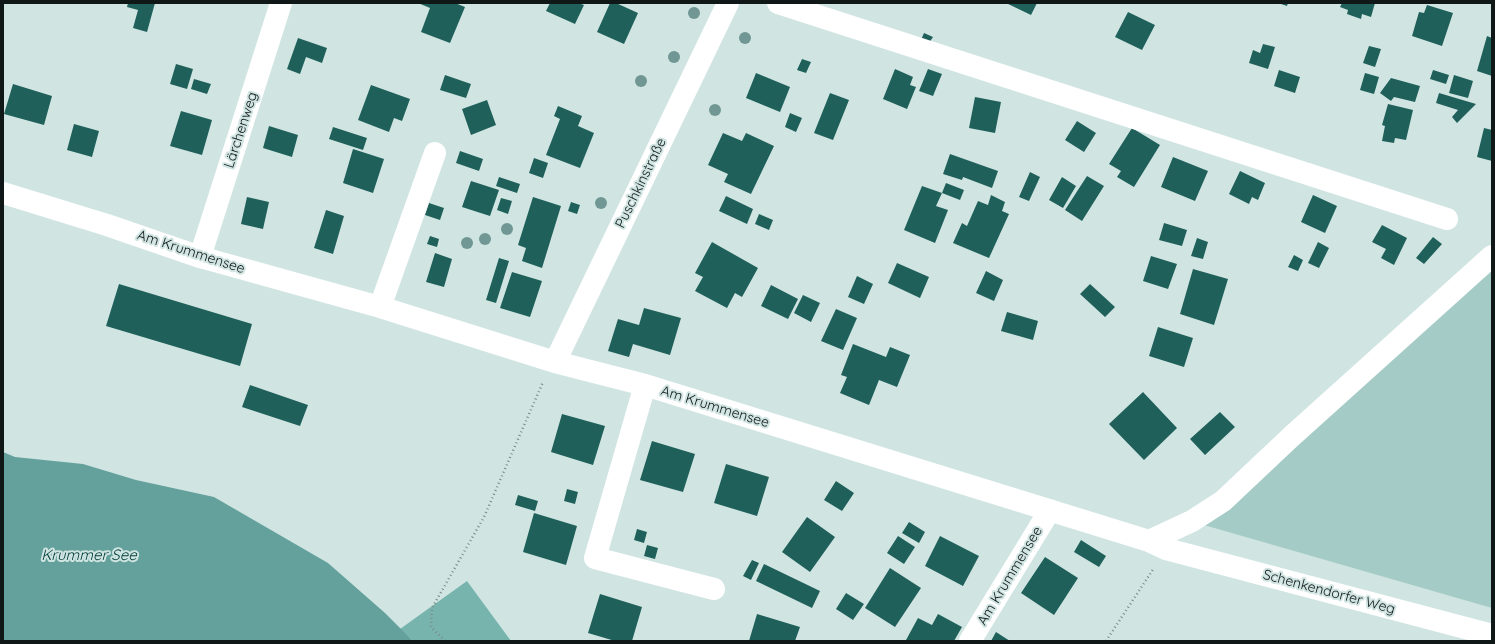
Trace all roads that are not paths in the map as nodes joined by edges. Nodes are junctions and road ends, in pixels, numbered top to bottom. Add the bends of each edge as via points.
1 (281, 3) edge
2 (728, 3) edge
3 (778, 3) edge
4 (435, 153) dead end
5 (3, 193) edge
6 (1447, 219) dead end
7 (200, 257) junction
8 (1489, 266) edge
9 (380, 307) junction
10 (554, 362) junction
11 (645, 385) junction
12 (1050, 510) junction
13 (1158, 545) junction
14 (714, 589) dead end
15 (1492, 635) edge
16 (970, 641) edge

1 - 7 street, Lärchenweg
2 - 10 street, Puschkinstraße
3 - 6 street
4 - 9 street
5 - 7 street, Am Krummensee
7 - 9 street, Am Krummensee
8 - 13 street via 1292,436 1223,501
9 - 10 street, Am Krummensee
10 - 11 street, Am Krummensee
11 - 12 street, Am Krummensee
11 - 14 street via 595,558
12 - 13 street, Am Krummensee
12 - 16 street, Am Krummensee
13 - 15 street, Schenkendorfer Weg

